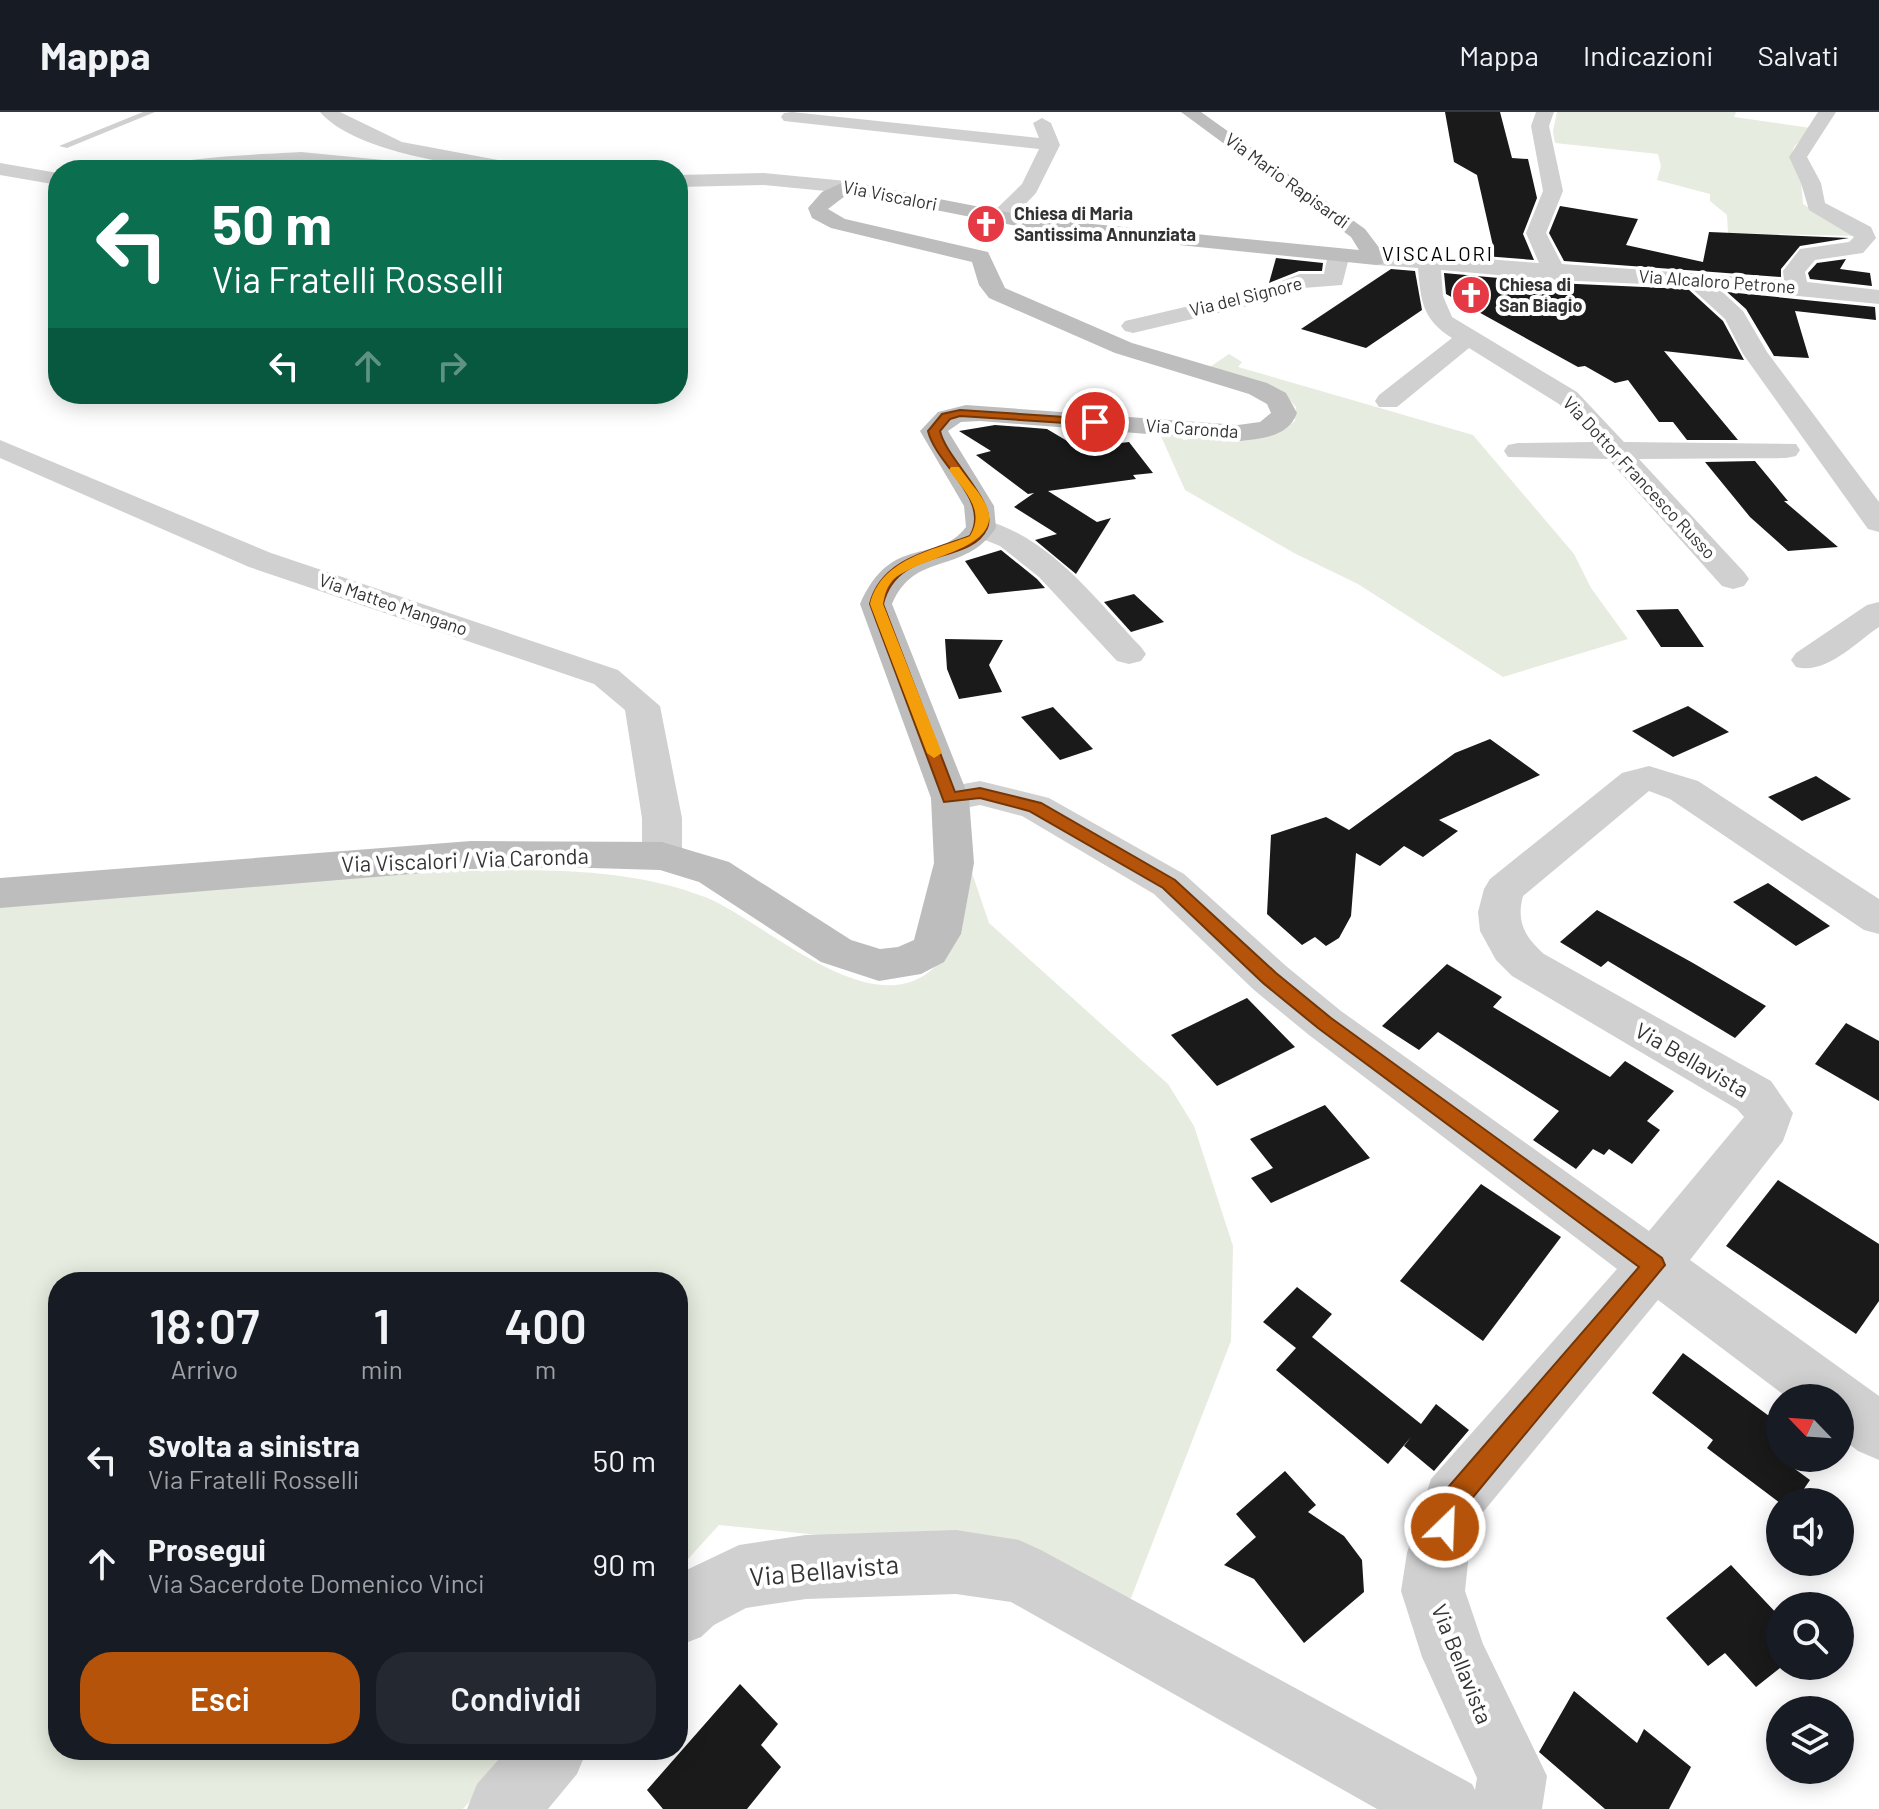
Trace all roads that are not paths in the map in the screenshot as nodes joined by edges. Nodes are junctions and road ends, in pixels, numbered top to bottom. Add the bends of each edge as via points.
1 (151, 112) edge
2 (329, 112) edge
3 (1033, 112) edge
4 (1190, 112) edge
5 (1545, 112) edge
6 (1827, 112) edge
7 (790, 117) dead end
8 (1051, 145) junction
9 (64, 146) dead end
10 (261, 160) edge
11 (322, 160) edge
12 (468, 160) edge
13 (0, 169) edge
14 (48, 177) edge
15 (688, 181) edge
16 (846, 187) junction
17 (998, 217) junction
18 (1358, 233) junction
19 (1339, 254) junction
20 (1376, 258) junction
21 (1429, 262) junction
22 (1555, 273) junction
23 (1694, 279) junction
24 (1796, 287) junction
25 (1879, 297) edge
26 (1133, 326) dead end
27 (1468, 337) junction
28 (1388, 401) dead end
29 (0, 448) edge
30 (1786, 450) dead end
31 (1518, 451) dead end
32 (1616, 451) junction
33 (1879, 523) edge
34 (981, 528) junction
35 (1733, 579) dead end
36 (1879, 612) edge
37 (1129, 654) dead end
38 (1808, 660) dead end
39 (950, 798) junction
40 (662, 856) junction
41 (0, 893) edge
42 (1879, 919) edge
43 (1654, 1265) junction
44 (1815, 1384) edge
45 (1854, 1412) edge
46 (1879, 1431) edge
47 (688, 1605) edge
48 (544, 1760) edge
49 (502, 1809) edge
50 (1447, 1809) edge
51 (1507, 1809) edge

1 - 9 lane
2 - 12 street via 397,146
3 - 8 street via 1049,130
4 - 18 street, Via Mario Rapisardi
5 - 22 street via 1540,126 1553,191 1536,233
6 - 24 street via 1799,152 1799,164 1816,206 1857,226 1865,238 1855,248 1808,254 1794,271
7 - 8 street
8 - 17 street via 1025,193
10 - 11 street
13 - 14 street
15 - 16 street, Via Viscalori via 777,180
16 - 17 street, Via Viscalori
16 - 34 street, Via Caronda via 822,201 819,214 838,224 980,257 988,285 997,293 1105,343 1254,387 1282,405 1280,421 1271,428 1238,433 980,413 946,417 934,431 937,446 980,504
17 - 19 street, Via Viscalori
18 - 19 street
18 - 20 street, Via Mario Rapisardi
19 - 20 street, Via Viscalori
19 - 26 street, Via del Signore via 1334,280 1300,281 1265,295
20 - 21 street, Via Alcaloro Petrone
21 - 22 street, Via Alcaloro Petrone
21 - 27 street, Via Dottor Francesco Russo via 1432,296 1442,321
22 - 23 street, Via Alcaloro Petrone
23 - 24 street, Via Alcaloro Petrone
23 - 33 street via 1735,316 1755,354
24 - 25 street, Via Alcaloro Petrone
27 - 28 street
27 - 32 street, Via Dottor Francesco Russo via 1568,398
29 - 40 street, Via Matteo Mangano via 260,560 606,677 642,706 662,818
30 - 32 street
31 - 32 street
32 - 35 street, Via Dottor Francesco Russo
34 - 37 street via 1011,539 1050,570
34 - 39 street via 974,538 890,576 876,604
36 - 38 street
39 - 40 street, Via Viscalori / Via Caronda via 954,863 939,934 929,951 905,963 879,965 836,951 714,872
39 - 43 street via 980,793 1035,807 1169,884 1325,1023
40 - 41 street, Via Viscalori / Via Caronda via 471,855
42 - 43 street, Via Bellavista via 1684,790 1649,778 1636,782 1505,889 1498,904 1507,947 1528,965 1754,1095 1769,1113 1766,1127
43 - 44 street
43 - 51 street, Via Bellavista via 1453,1501 1438,1553 1433,1591 1455,1657 1512,1776
45 - 46 street
47 - 50 street, Via Bellavista via 739,1577 806,1567 956,1562 1019,1572
48 - 49 street

